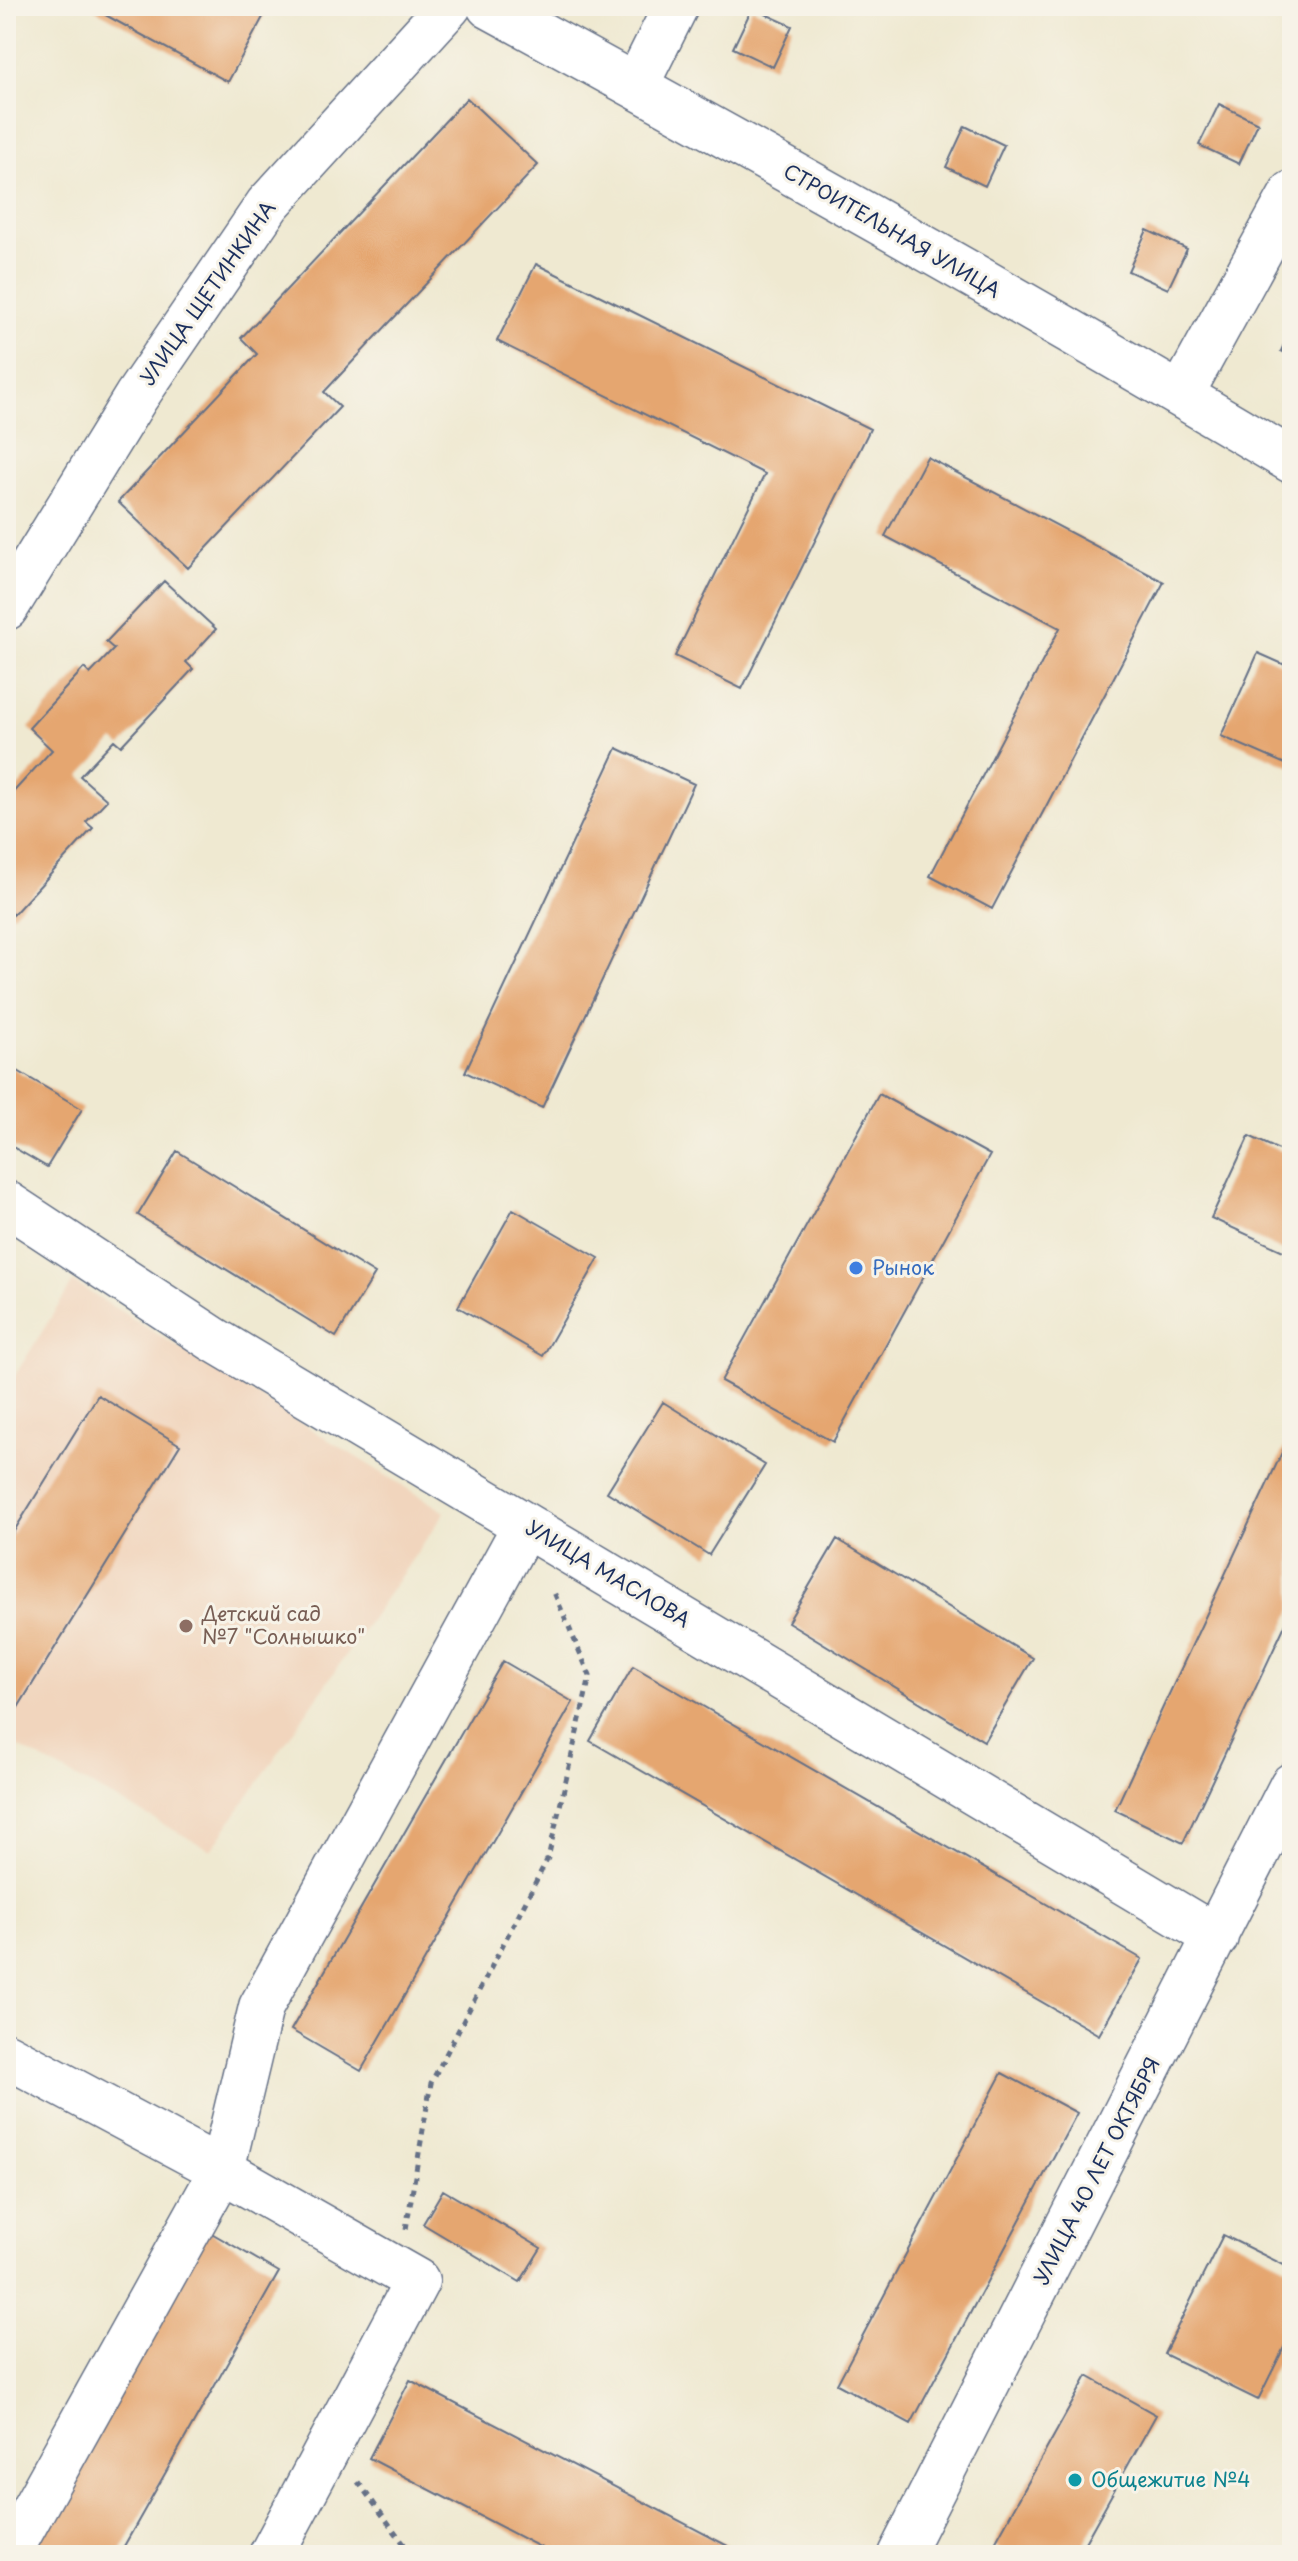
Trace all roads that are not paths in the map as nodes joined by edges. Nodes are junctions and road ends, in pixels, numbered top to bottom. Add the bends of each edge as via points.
1 (449, 6) edge
2 (489, 6) edge
3 (676, 6) edge
4 (636, 86) junction
5 (1292, 193) edge
6 (1181, 395) junction
7 (1292, 461) edge
8 (6, 608) edge
9 (6, 1203) edge
10 (525, 1525) junction
11 (1292, 1785) edge
12 (1216, 1937) junction
13 (6, 2055) edge
14 (222, 2170) junction
15 (8, 2555) edge
16 (271, 2555) edge
17 (900, 2555) edge

1 - 8 street, УЛИЦА ЩЕТИНКИНА via 268,204 136,397
2 - 4 street, СТРОИТЕЛЬНАЯ УЛИЦА
3 - 4 street
4 - 6 street, СТРОИТЕЛЬНАЯ УЛИЦА
5 - 6 street
6 - 7 street, СТРОИТЕЛЬНАЯ УЛИЦА
9 - 10 street, УЛИЦА МАСЛОВА via 213,1339
10 - 12 street, УЛИЦА МАСЛОВА
10 - 14 street via 261,2007
11 - 12 street, УЛИЦА 40 ЛЕТ ОКТЯБРЯ
12 - 17 street, УЛИЦА 40 ЛЕТ ОКТЯБРЯ
13 - 14 street
14 - 15 street
14 - 16 street via 417,2281

